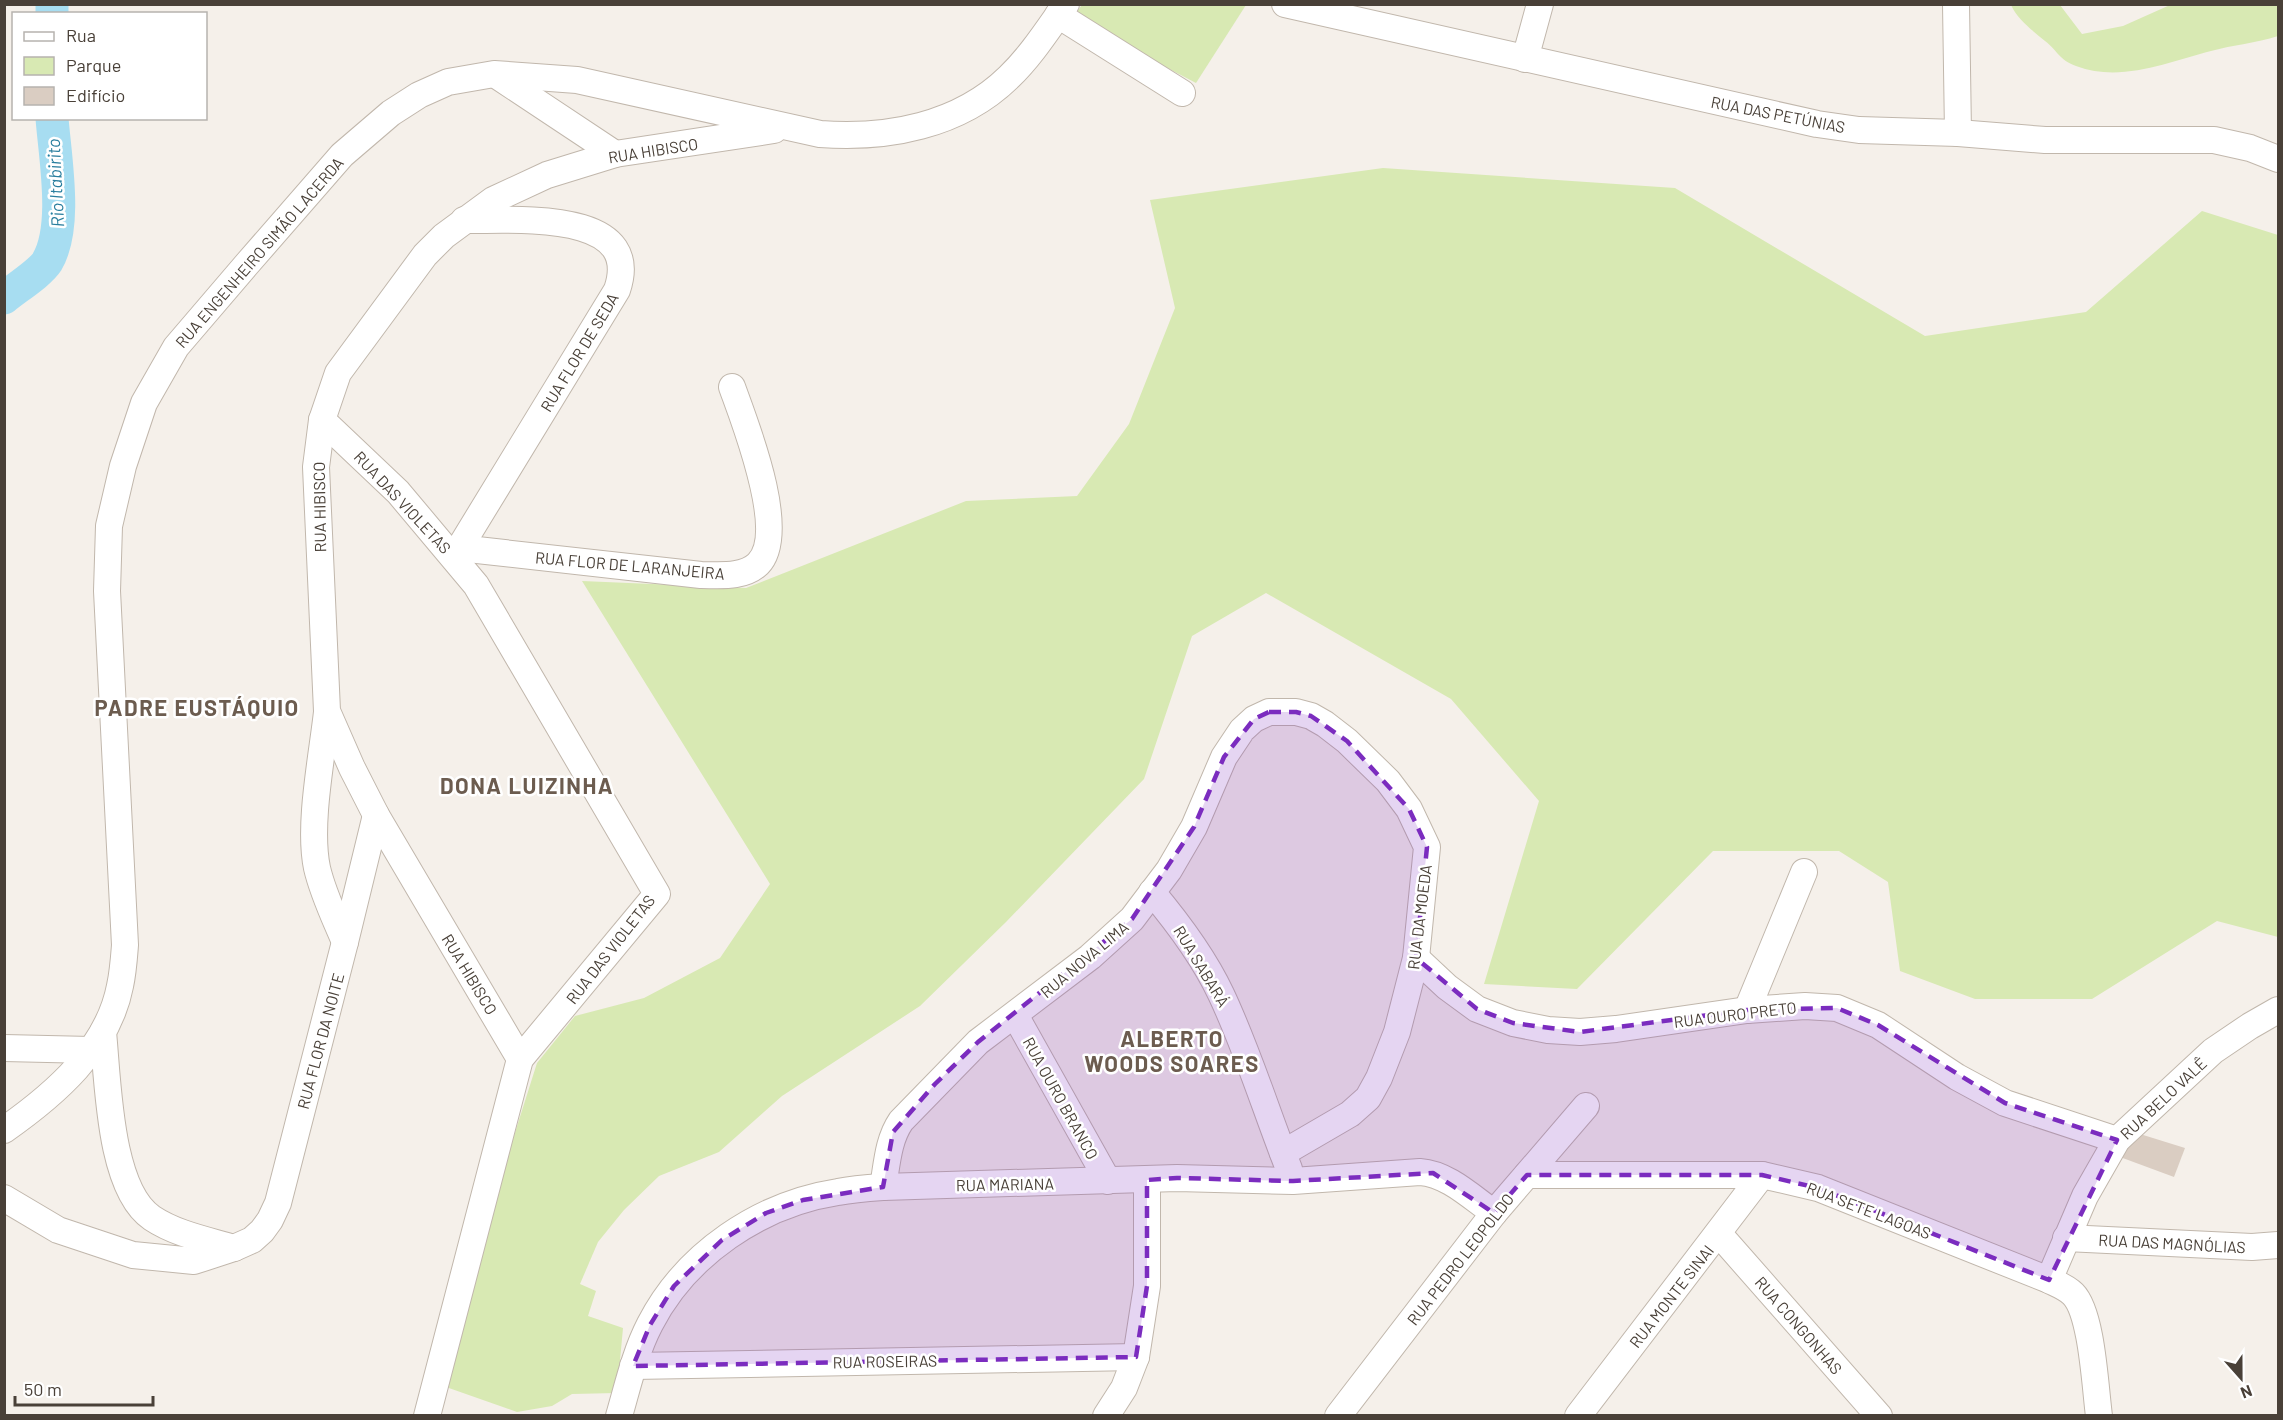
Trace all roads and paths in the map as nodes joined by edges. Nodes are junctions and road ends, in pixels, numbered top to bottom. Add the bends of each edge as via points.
1 (1285, 4) edge
2 (1540, 4) edge
3 (1956, 4) edge
4 (1062, 10) edge
5 (1525, 59) junction
6 (494, 74) junction
7 (1182, 93) dead end
8 (787, 128) junction
9 (1958, 133) junction
10 (615, 154) junction
11 (2278, 159) edge
12 (464, 220) junction
13 (732, 387) dead end
14 (322, 420) junction
15 (457, 553) junction
16 (327, 711) junction
17 (1269, 712) joint
18 (375, 815) junction
19 (1804, 872) dead end
20 (1152, 892) junction
21 (345, 942) junction
22 (1416, 958) junction
23 (1747, 1010) junction
24 (2278, 1010) edge
25 (1015, 1015) junction
26 (97, 1041) junction
27 (4, 1048) edge
28 (520, 1059) junction
29 (1586, 1106) dead end
30 (4, 1130) edge
31 (2116, 1140) junction
32 (1283, 1153) junction
33 (1527, 1175) junction
34 (1762, 1175) junction
35 (1147, 1180) junction
36 (1108, 1181) junction
37 (1293, 1181) junction
38 (883, 1187) junction
39 (4, 1198) edge
40 (1494, 1213) junction
41 (1719, 1234) junction
42 (2066, 1238) junction
43 (2278, 1245) edge
44 (234, 1248) junction
45 (2049, 1280) junction
46 (1136, 1357) junction
47 (633, 1366) junction
48 (427, 1416) edge
49 (619, 1416) edge
50 (1106, 1416) edge
51 (1338, 1416) edge
52 (1578, 1416) edge
53 (1879, 1416) edge
54 (2098, 1416) edge

1 - 5 street, RUA DAS PETÚNIAS
2 - 5 street
3 - 9 street
4 - 7 street
4 - 8 street, RUA ENGENHEIRO SIMÃO LACERDA via 1009,77 975,104 940,120 905,130 853,137
5 - 9 street, RUA DAS PETÚNIAS via 1817,124 1859,130
6 - 8 street, RUA ENGENHEIRO SIMÃO LACERDA via 577,80
6 - 10 street
6 - 26 street, RUA ENGENHEIRO SIMÃO LACERDA via 448,82 419,95 391,113 342,155 176,348 144,403 123,465 109,526 107,591 125,945 120,988
8 - 10 street, RUA HIBISCO
9 - 11 street, RUA DAS PETÚNIAS via 2045,140 2214,140
10 - 12 street, RUA HIBISCO via 547,175 494,200
12 - 14 street, RUA HIBISCO via 425,255 338,373
12 - 15 street, RUA FLOR DE SEDA via 543,222 594,230 613,244 622,267 617,290
13 - 15 street, RUA FLOR DE LARANJEIRA via 758,463 770,521 765,555 747,571 734,575 701,574
14 - 15 street, RUA DAS VIOLETAS
14 - 16 street, RUA HIBISCO via 316,467
15 - 28 street, RUA DAS VIOLETAS via 657,894
16 - 18 street, RUA HIBISCO
16 - 21 street via 314,825 315,848 322,886
17 - 20 street, RUA NOVA LIMA via 1242,730 1224,757 1194,827
17 - 22 street, RUA DA MOEDA via 1296,712 1325,724 1388,781 1409,809 1426,847
18 - 21 street, RUA FLOR DA NOITE
18 - 28 street, RUA HIBISCO
19 - 23 street
20 - 25 street, RUA NOVA LIMA via 1132,919 1090,957
20 - 32 street, RUA SABARÁ via 1173,916 1220,992 1246,1049
21 - 44 street, RUA FLOR DA NOITE via 278,1203 262,1231
22 - 23 street, RUA OURO PRETO via 1477,1009 1513,1023 1548,1030 1616,1029
22 - 32 street, RUA DA MOEDA via 1397,1032 1368,1098 1350,1114
23 - 31 street, RUA OURO PRETO via 1837,1008 1878,1025 2005,1103
24 - 31 street, RUA BELO VALÊ via 2213,1052
25 - 36 street, RUA OURO BRANCO
25 - 38 street, RUA NOVA LIMA via 978,1042 901,1121 893,1132
26 - 27 street
26 - 30 street, RUA ENGENHEIRO SIMÃO LACERDA via 40,1105
26 - 44 street via 121,1168 140,1208 172,1229
28 - 48 street, RUA DAS VIOLETAS
29 - 33 street, RUA PEDRO LEOPOLDO
31 - 42 street, RUA BELO VALÊ
32 - 37 street, RUA SABARÁ
33 - 34 street, RUA SETE LAGOAS
33 - 40 street, RUA PEDRO LEOPOLDO
34 - 41 street, RUA MONTE SINAI
34 - 45 street, RUA SETE LAGOAS via 1818,1188
35 - 36 street, RUA MARIANA
35 - 37 street, RUA MARIANA
35 - 46 street via 1147,1286
36 - 38 street, RUA MARIANA
37 - 40 street, RUA MARIANA via 1433,1173
38 - 47 street, RUA MARIANA via 803,1200 766,1213 722,1240 674,1286 650,1324
39 - 44 street, RUA FLOR DA NOITE via 58,1230 133,1255 194,1261
40 - 51 street, RUA PEDRO LEOPOLDO
41 - 52 street, RUA MONTE SINAI
41 - 53 street, RUA CONGONHAS
42 - 43 street, RUA DAS MAGNÓLIAS
42 - 45 street, RUA BELO VALÊ
45 - 54 street, RUA SETE LAGOAS via 2075,1295 2086,1317
46 - 47 street, RUA ROSEIRAS
46 - 50 street via 1124,1388
47 - 49 street, RUA MARIANA

